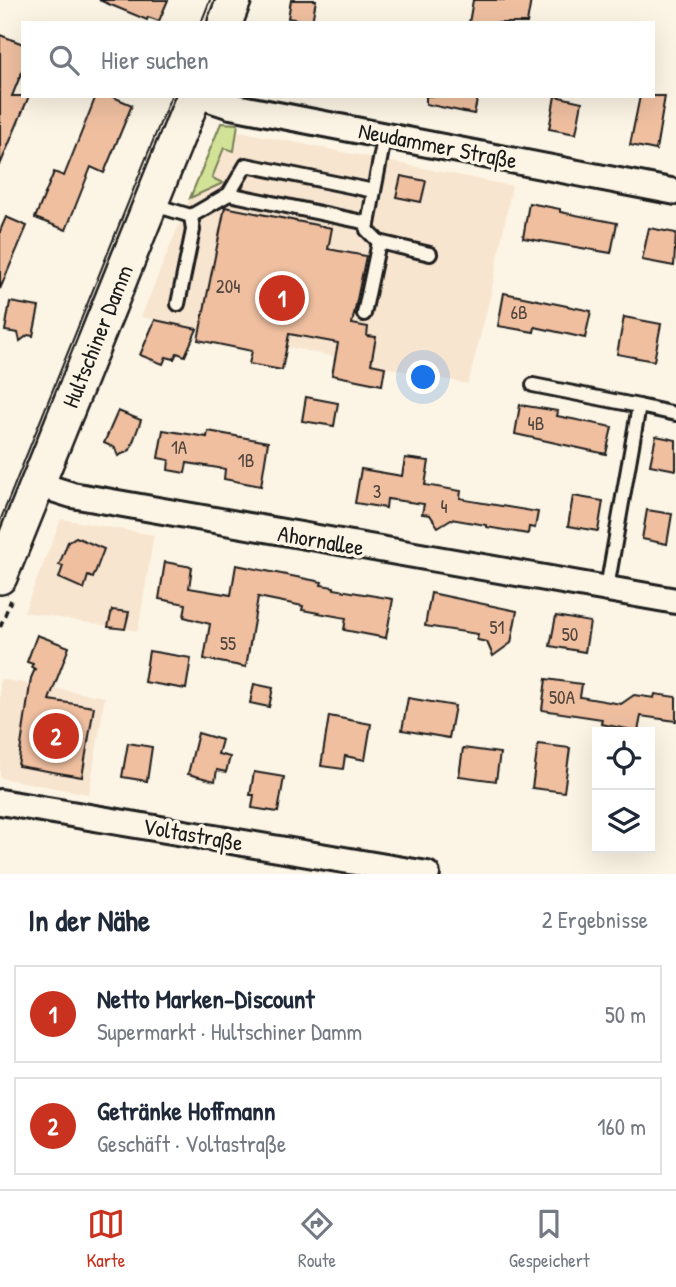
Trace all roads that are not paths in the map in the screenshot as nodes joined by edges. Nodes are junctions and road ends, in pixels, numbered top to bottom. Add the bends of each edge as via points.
1 (234, 0) edge
2 (226, 21) edge
3 (193, 98) edge
4 (207, 98) edge
5 (385, 134) junction
6 (374, 191) junction
7 (676, 192) edge
8 (229, 194) junction
9 (151, 204) junction
10 (191, 216) junction
11 (368, 223) junction
12 (379, 242) junction
13 (430, 254) dead end
14 (178, 304) dead end
15 (364, 314) dead end
16 (533, 385) dead end
17 (639, 406) junction
18 (676, 414) edge
19 (37, 484) junction
20 (0, 577) edge
21 (607, 588) junction
22 (676, 601) edge
23 (0, 802) edge
24 (427, 874) edge

1 - 2 main road
3 - 9 main road, Hultschiner Damm
4 - 5 street, Neudammer Straße
5 - 6 lane
5 - 7 street, Neudammer Straße
6 - 8 lane via 246,165
6 - 11 lane
8 - 10 lane
8 - 11 lane
9 - 10 lane
9 - 19 main road, Hultschiner Damm
10 - 14 lane via 193,230
11 - 12 lane via 366,230
12 - 13 lane
12 - 15 lane
16 - 17 lane
17 - 18 lane
17 - 21 lane
19 - 20 main road, Hultschiner Damm
19 - 21 street, Ahornallee via 72,495
21 - 22 street, Ahornallee
23 - 24 street, Voltastraße

